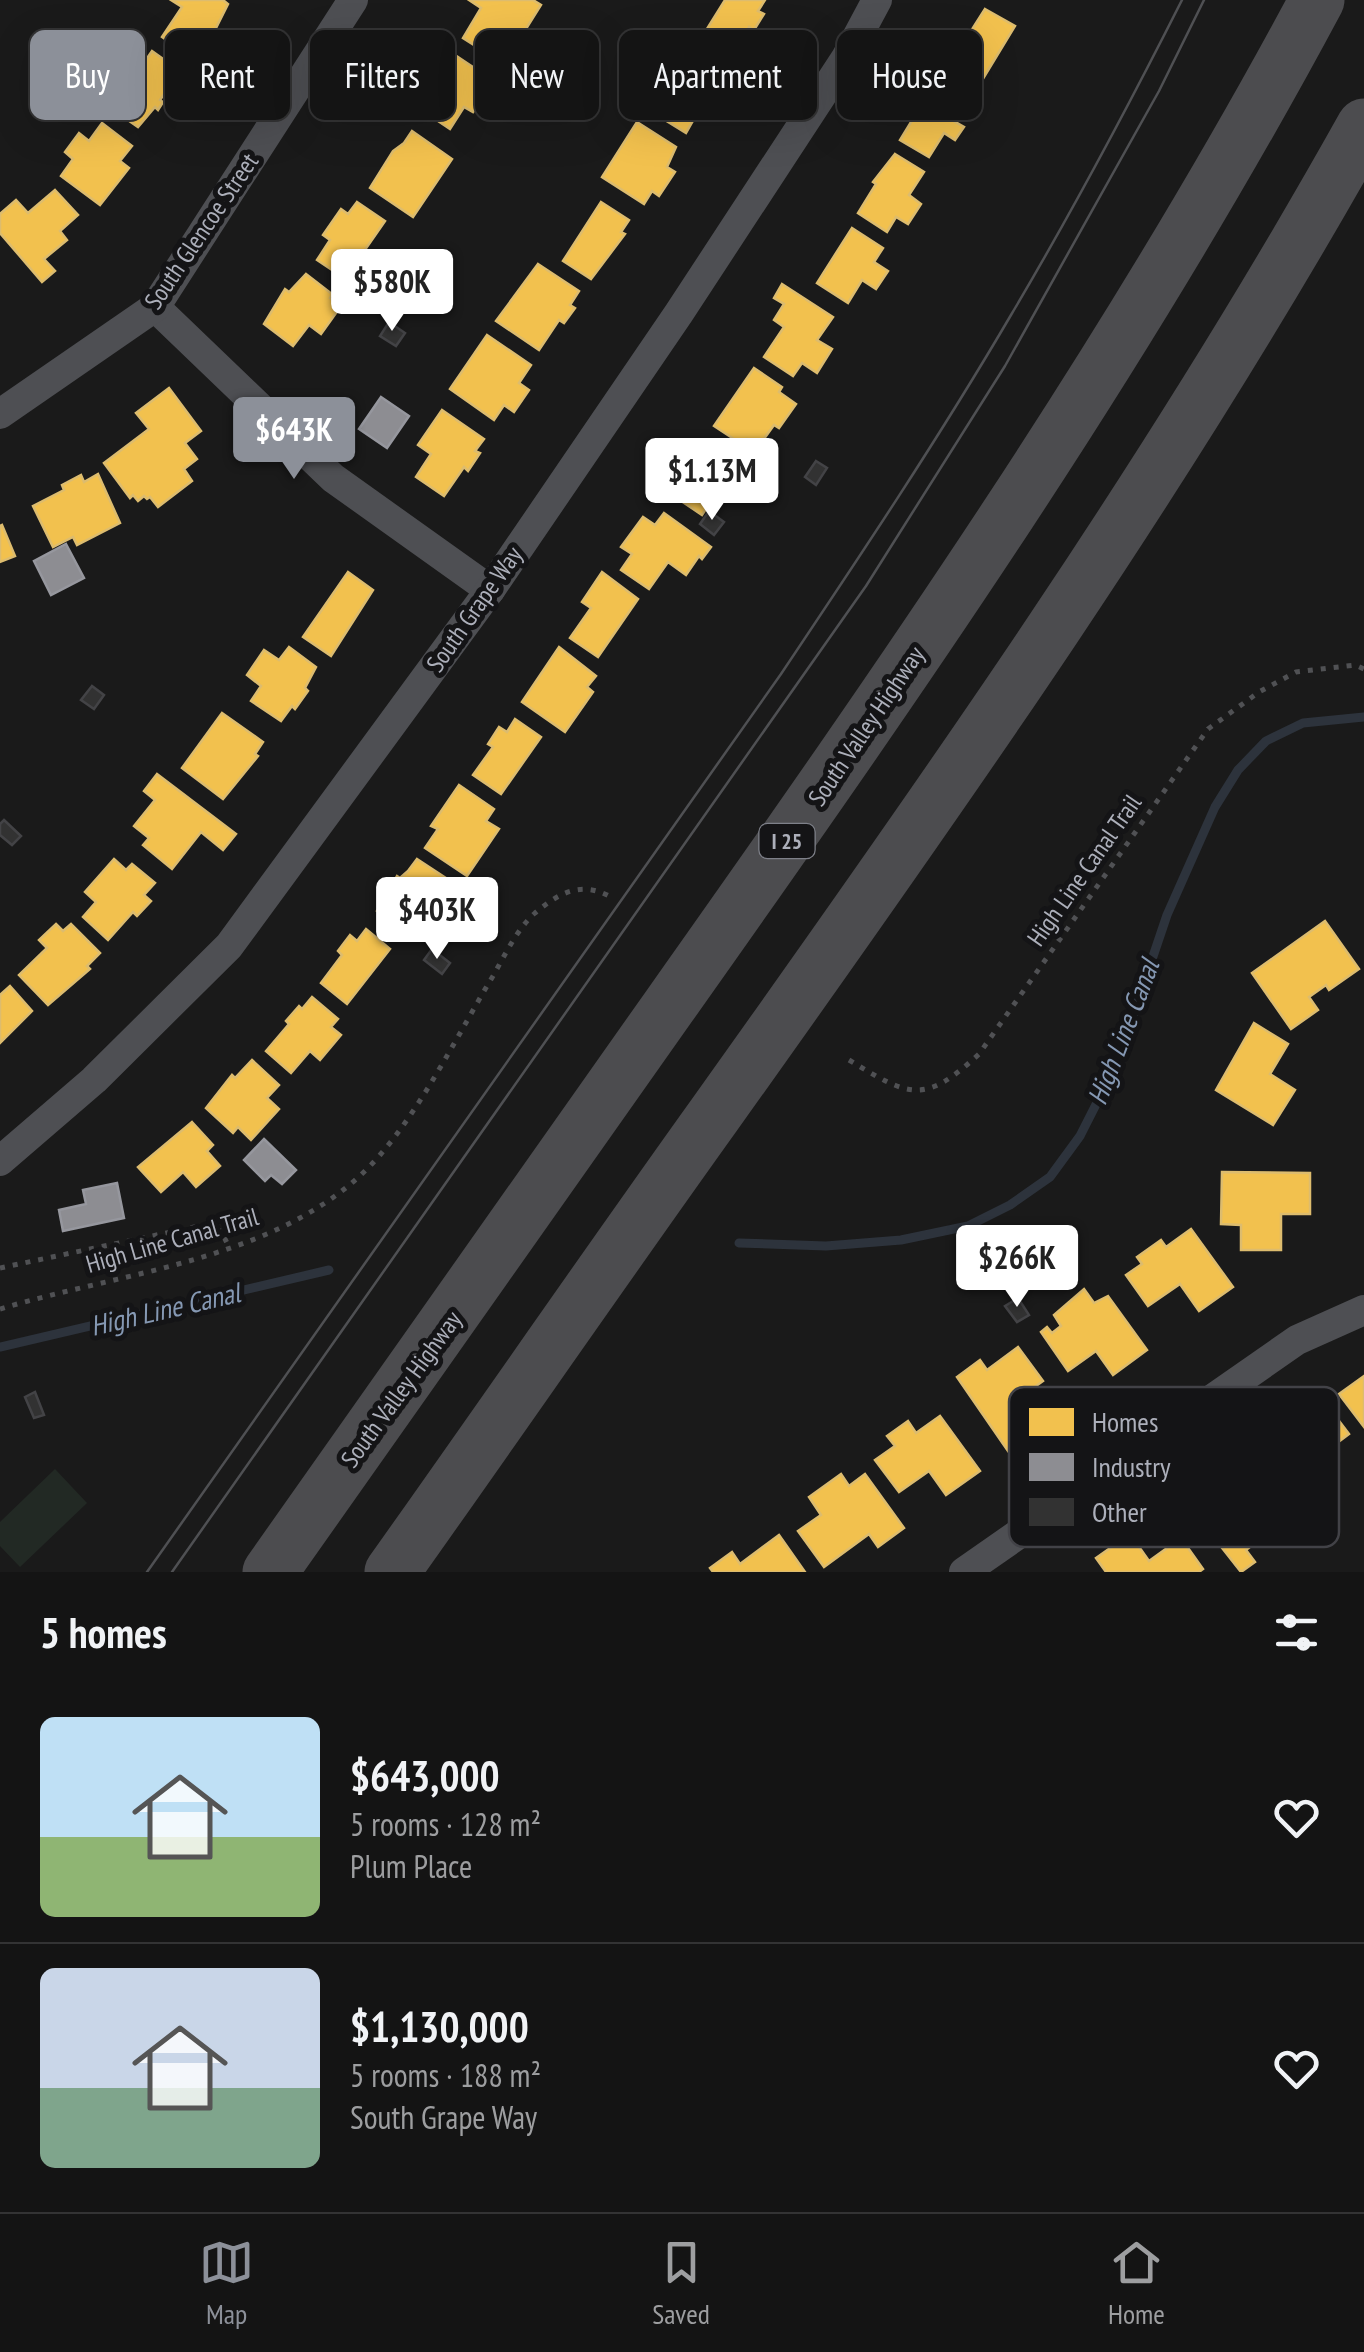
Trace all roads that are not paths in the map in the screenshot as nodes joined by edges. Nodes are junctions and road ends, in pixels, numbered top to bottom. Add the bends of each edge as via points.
1 (352, 0) edge
2 (877, 0) edge
3 (1307, 0) edge
4 (1317, 0) edge
5 (1270, 88) junction
6 (1364, 126) edge
7 (1364, 150) edge
8 (1292, 254) junction
9 (156, 307) junction
10 (0, 414) edge
11 (490, 590) junction
12 (0, 1161) edge
13 (1364, 1310) edge
14 (1230, 1387) edge
15 (1009, 1541) edge
16 (270, 1572) edge
17 (392, 1572) edge
18 (964, 1572) edge

1 - 9 street, South Glencoe Street
2 - 11 street, South Grape Way via 679,313
3 - 5 highway
4 - 5 highway, South Valley Highway / I 25
5 - 16 highway, South Valley Highway / I 25 via 1015,506 829,781
6 - 8 highway
7 - 8 highway
8 - 17 highway via 1181,434 887,872
9 - 10 street, South Glencoe Street
9 - 11 street via 333,478
11 - 12 street, South Grape Way via 229,946 94,1080
13 - 14 street via 1297,1340
15 - 18 street

